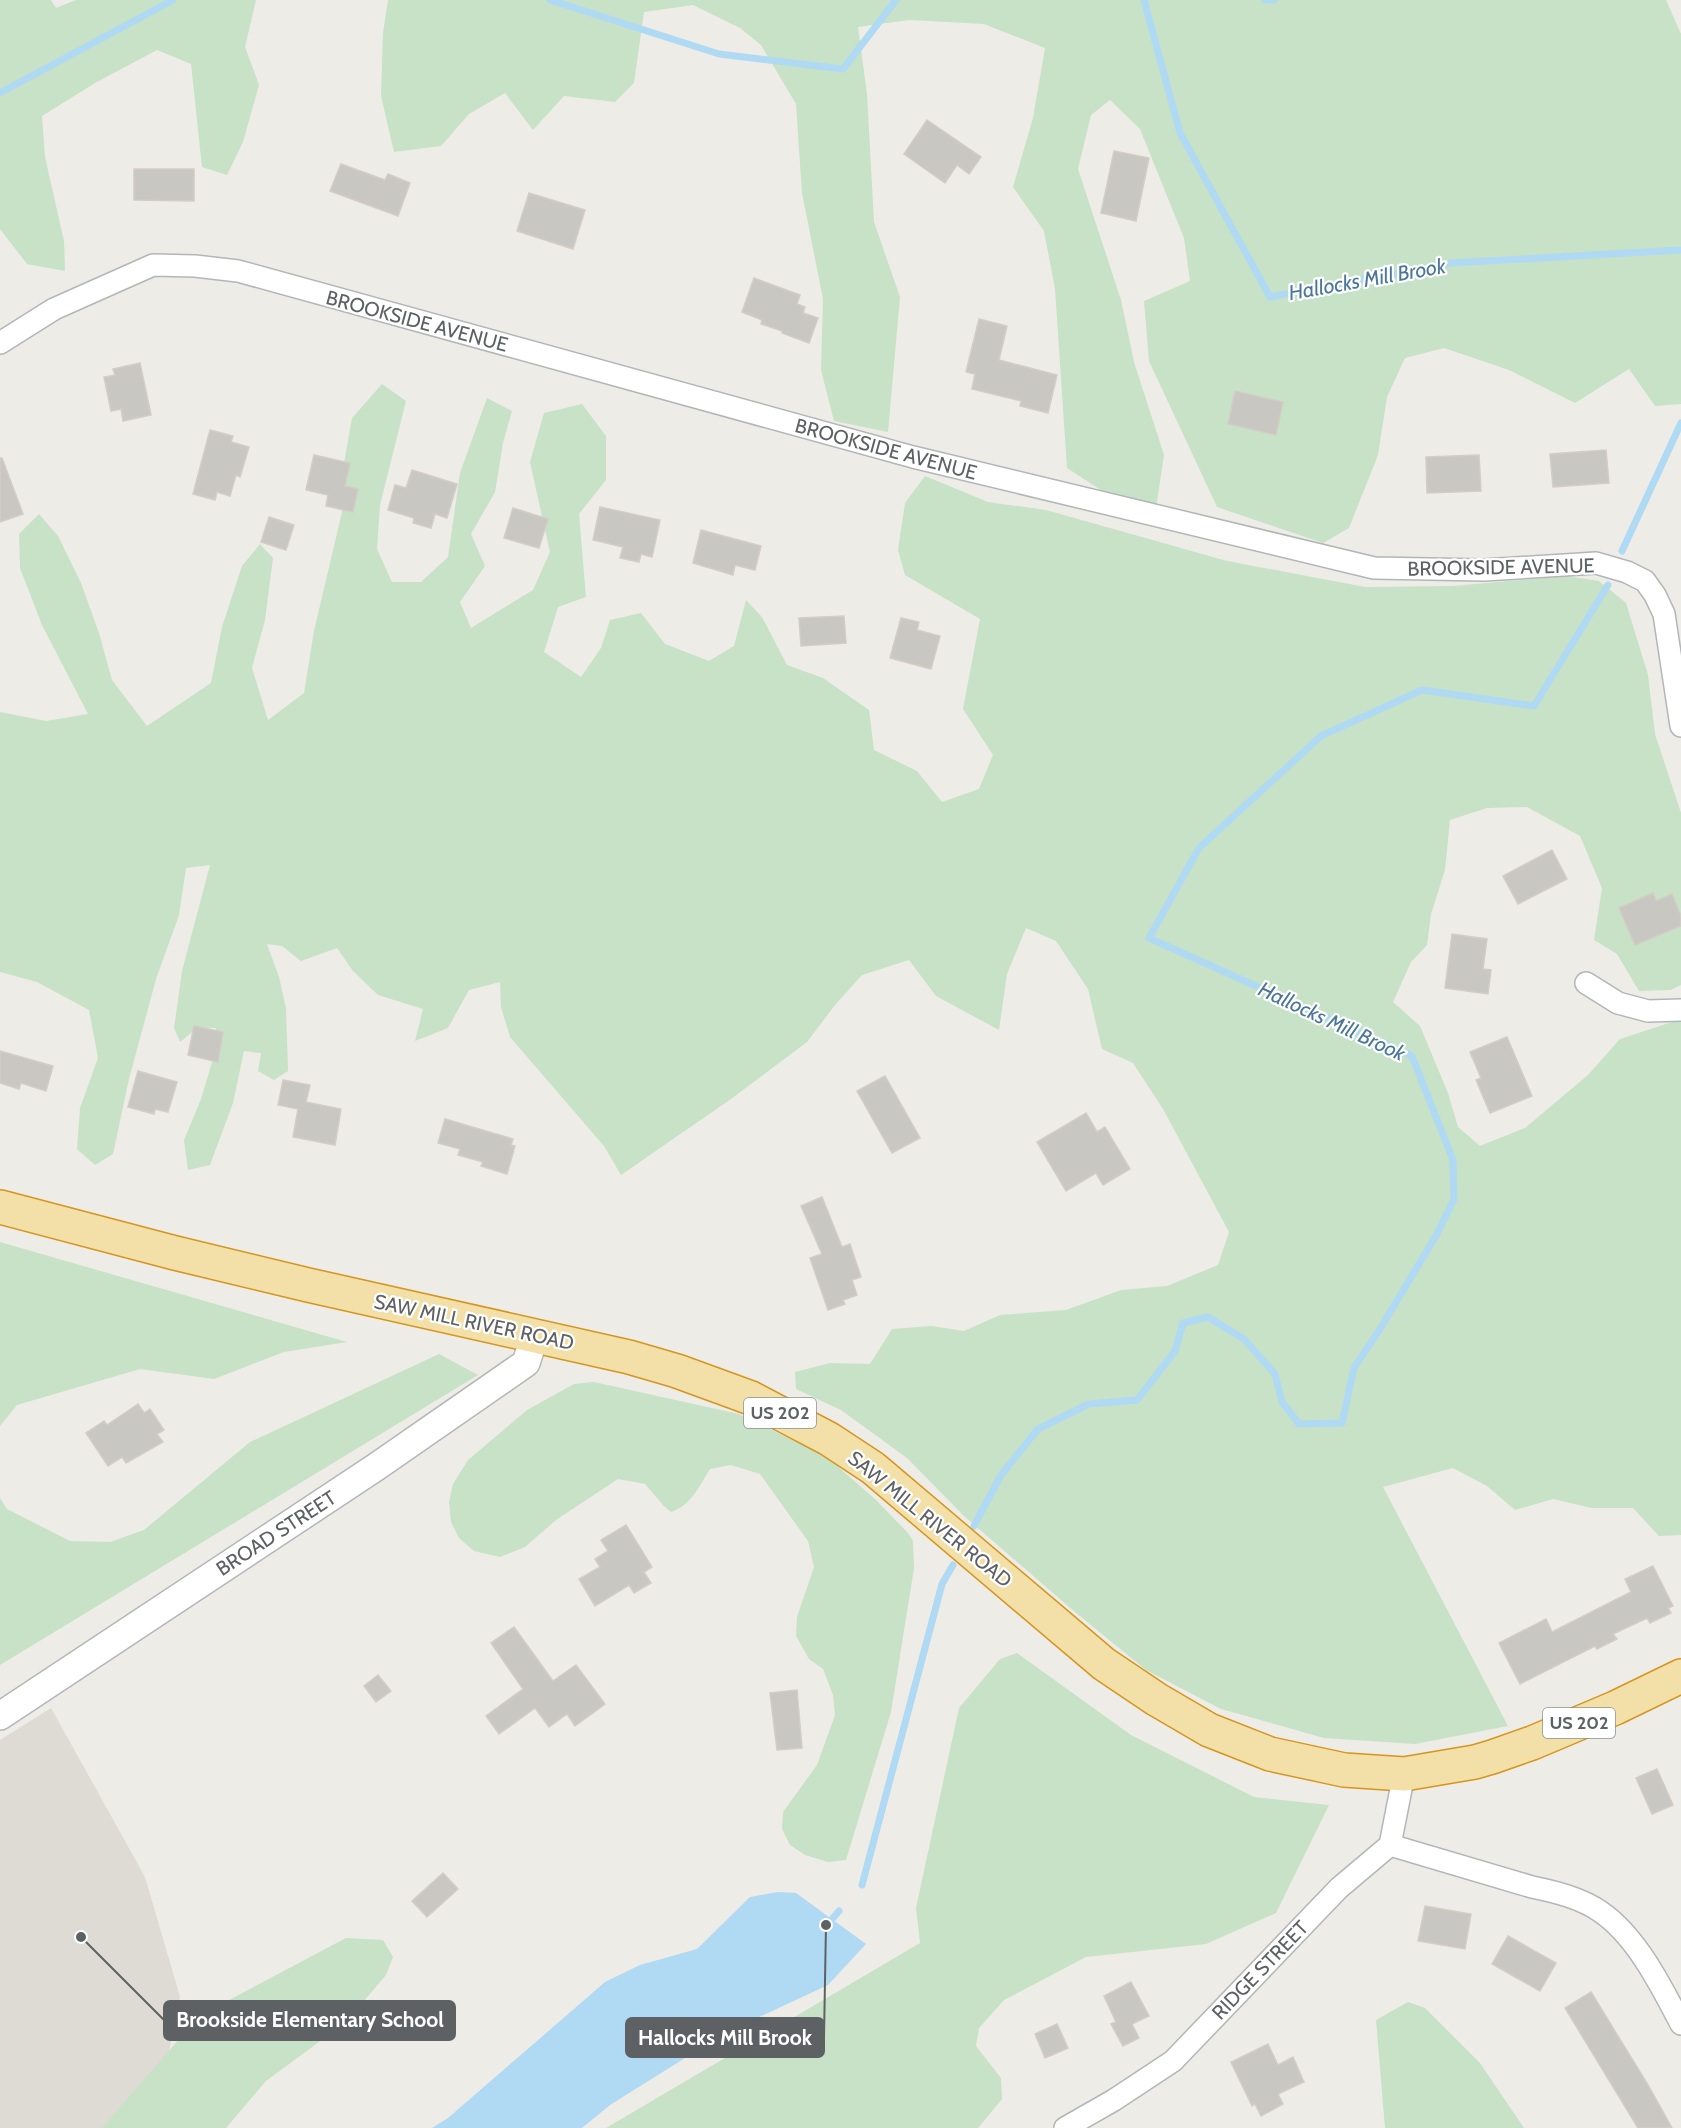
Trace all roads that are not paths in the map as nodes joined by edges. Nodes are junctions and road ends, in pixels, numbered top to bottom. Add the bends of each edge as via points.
1 (0, 343) edge
2 (1681, 726) edge
3 (1586, 983) dead end
4 (1681, 1010) edge
5 (0, 1207) edge
6 (535, 1335) junction
7 (1681, 1676) edge
8 (0, 1716) edge
9 (1404, 1774) junction
10 (1390, 1845) junction
11 (1681, 2024) edge
12 (1065, 2128) edge

1 - 2 street, BROOKSIDE AVENUE via 54,309 153,266 238,271 913,457 1374,568 1484,570 1596,562 1645,581 1655,595 1664,614
3 - 4 street via 1618,1003 1648,1011
5 - 6 highway, SAW MILL RIVER ROAD / US 202 via 297,1283
6 - 8 street, BROAD STREET via 526,1363
6 - 9 highway, SAW MILL RIVER ROAD / US 202 via 677,1371 751,1398 829,1439 873,1468 1104,1664 1209,1730 1270,1754 1344,1770
7 - 9 highway, SAW MILL RIVER ROAD / US 202 via 1615,1708 1492,1757
9 - 10 street
10 - 11 street via 1552,1891 1602,1912 1639,1952
10 - 12 street, RIDGE STREET via 1339,1888 1173,2061

